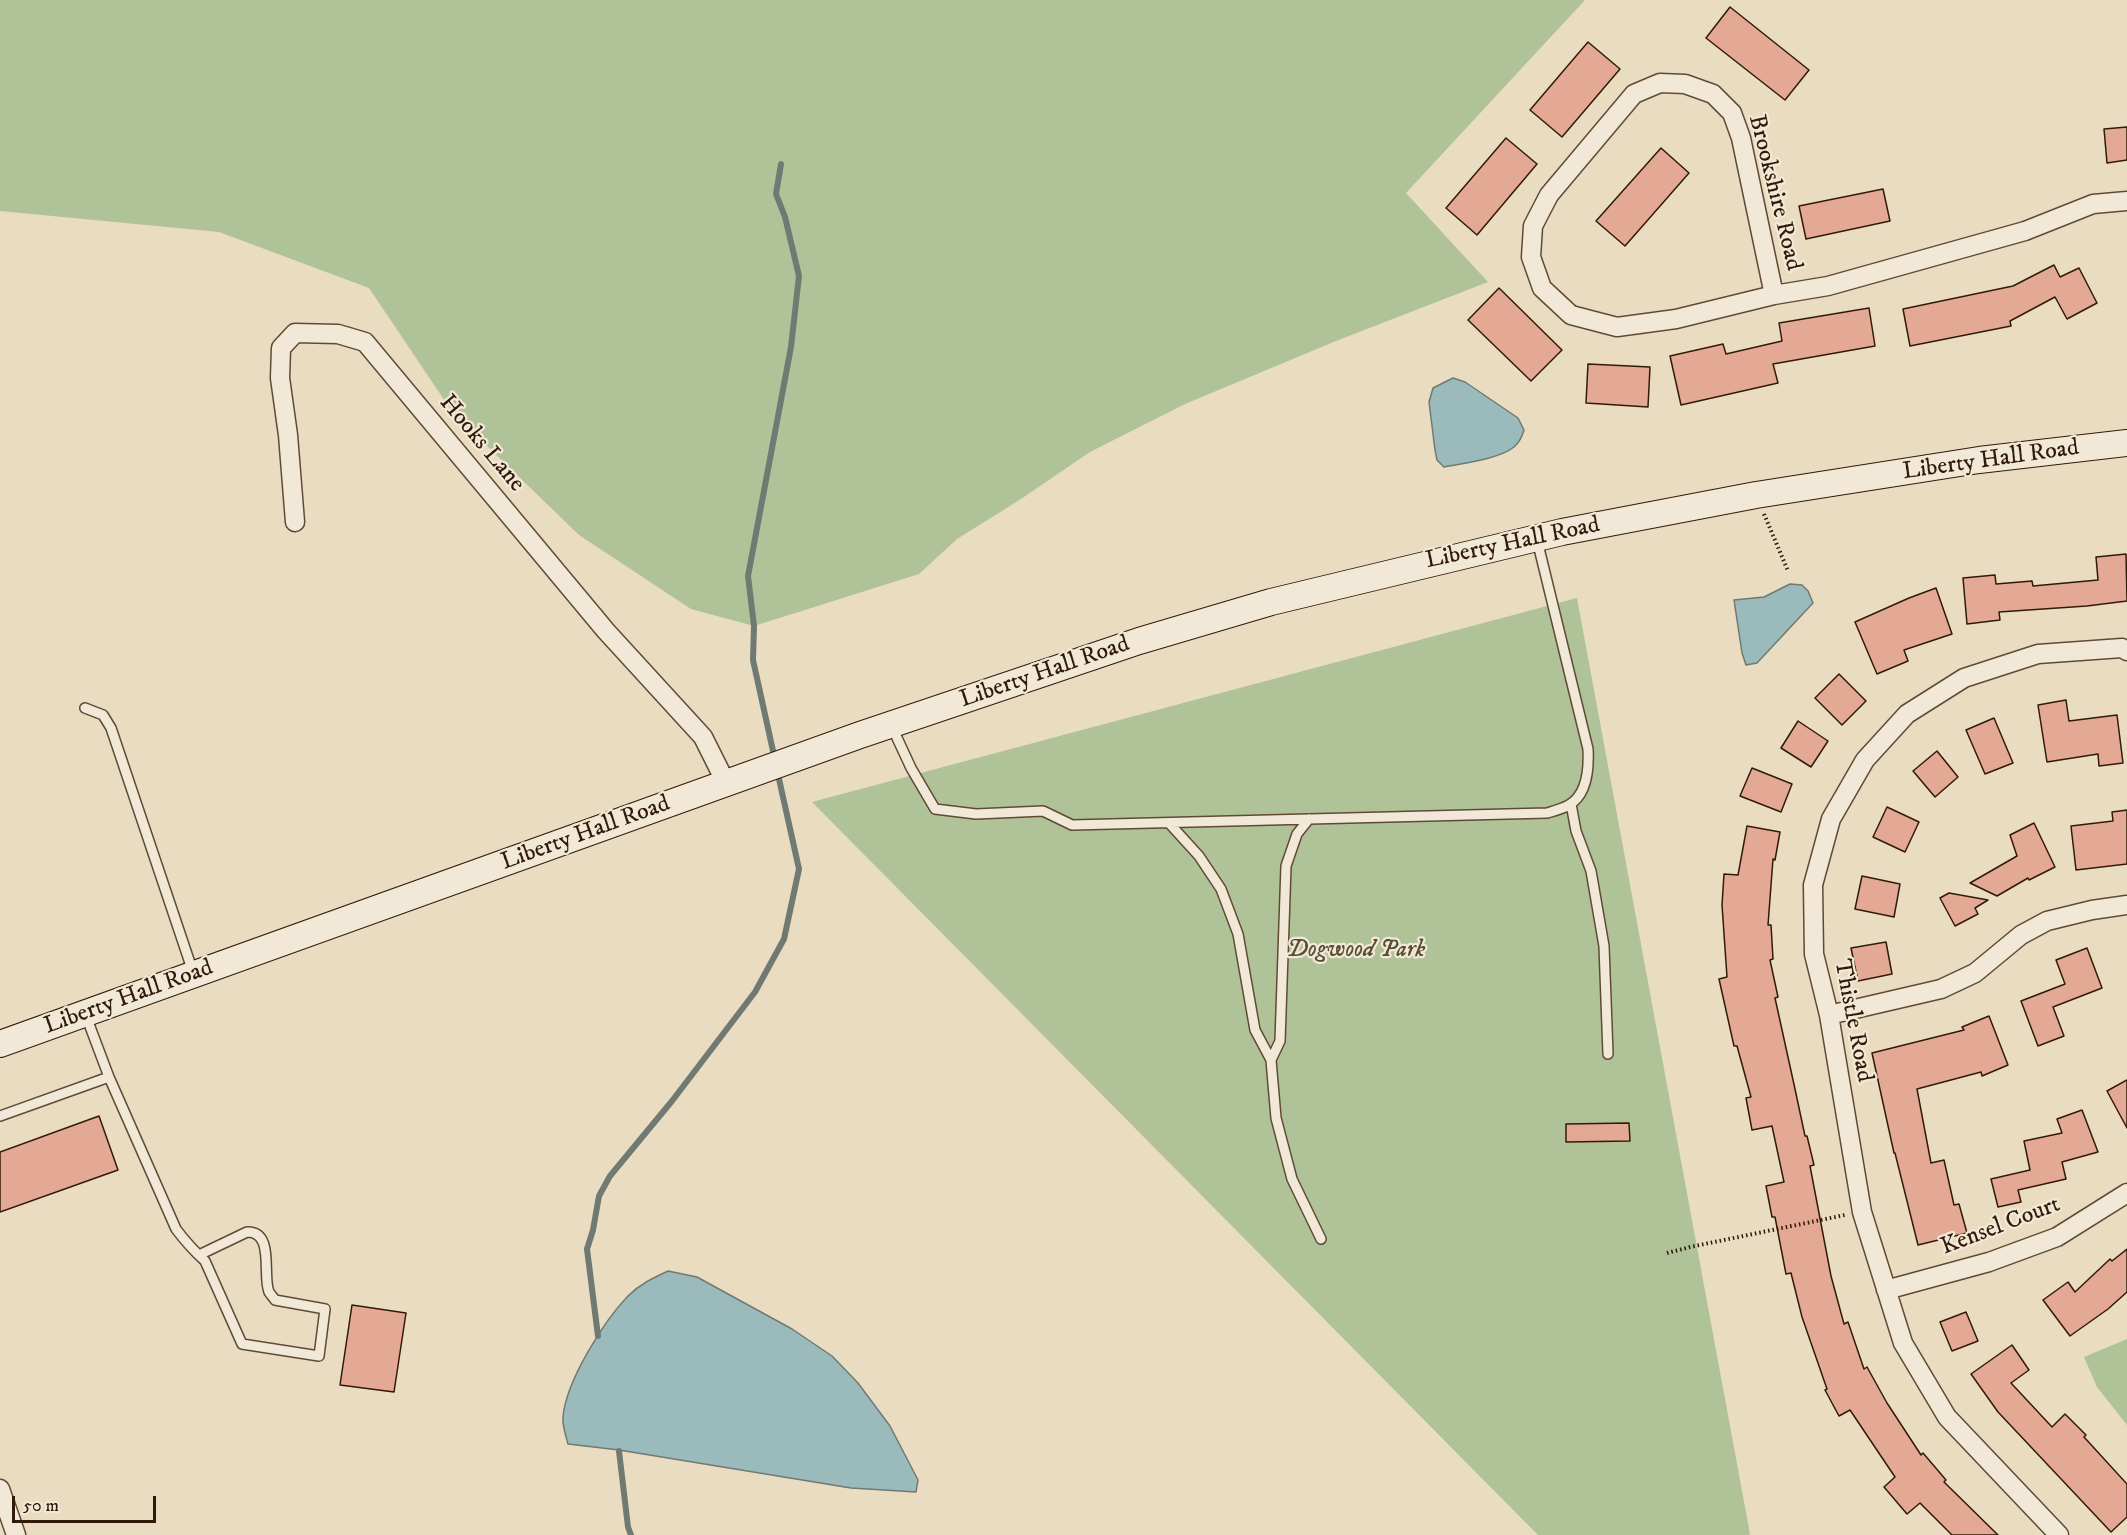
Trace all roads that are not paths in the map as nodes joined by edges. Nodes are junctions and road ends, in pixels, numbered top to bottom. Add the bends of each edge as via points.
1 (2127, 201) edge
2 (1774, 295) junction
3 (2127, 443) edge
4 (295, 522) dead end
5 (1537, 538) junction
6 (2127, 651) edge
7 (86, 708) dead end
8 (891, 725) junction
9 (726, 783) junction
10 (1571, 804) junction
11 (1309, 819) junction
12 (1169, 822) junction
13 (2127, 905) edge
14 (194, 974) junction
15 (85, 1014) junction
16 (1829, 1015) junction
17 (0, 1044) edge
18 (1608, 1054) dead end
19 (1271, 1060) junction
20 (109, 1077) junction
21 (0, 1116) edge
22 (2127, 1193) edge
23 (1321, 1239) dead end
24 (199, 1255) junction
25 (1886, 1290) junction
26 (0, 1489) edge
27 (16, 1535) edge
28 (2059, 1535) edge

1 - 2 street, Brookshire Road via 2094,204 2025,231 1828,286
2 - 2 street, Brookshire Road via 1741,138 1732,113 1713,94 1685,84 1660,83 1634,94 1549,195 1533,226 1531,257 1542,288 1571,315 1617,327 1676,319
3 - 5 main road, Liberty Hall Road via 1979,460 1756,495
4 - 9 street, Hooks Lane via 280,378 281,348 295,333 338,334 365,342 606,631 703,737
5 - 8 main road, Liberty Hall Road via 1271,602 1139,640
5 - 10 lane via 1588,749 1589,767 1583,789
6 - 16 street, Thistle Road via 2122,648 2038,654 1964,678 1907,714 1864,760 1831,819 1813,885 1814,954
7 - 14 lane via 103,715 111,728
8 - 9 main road, Liberty Hall Road
8 - 12 lane via 935,809 976,814 1043,811 1072,825
9 - 14 main road, Liberty Hall Road
10 - 11 lane via 1547,813
10 - 18 lane via 1591,872 1604,946
11 - 12 lane
11 - 19 lane via 1297,834 1286,867 1280,1041
12 - 19 lane via 1221,889 1238,934 1255,1030
13 - 16 street via 2047,921 2021,935 1975,973 1941,989
14 - 15 main road, Liberty Hall Road
15 - 17 main road, Liberty Hall Road
15 - 20 lane
16 - 25 street, Thistle Road via 1862,1212
19 - 23 lane via 1276,1118 1292,1179
20 - 21 lane
20 - 24 lane via 176,1229
22 - 25 street, Kensel Court via 2057,1237 1989,1262
24 - 24 lane via 242,1344 319,1356 326,1309 275,1300 268,1291 261,1237 247,1232
25 - 28 street, Thistle Road via 1903,1343 1947,1417
26 - 27 street

